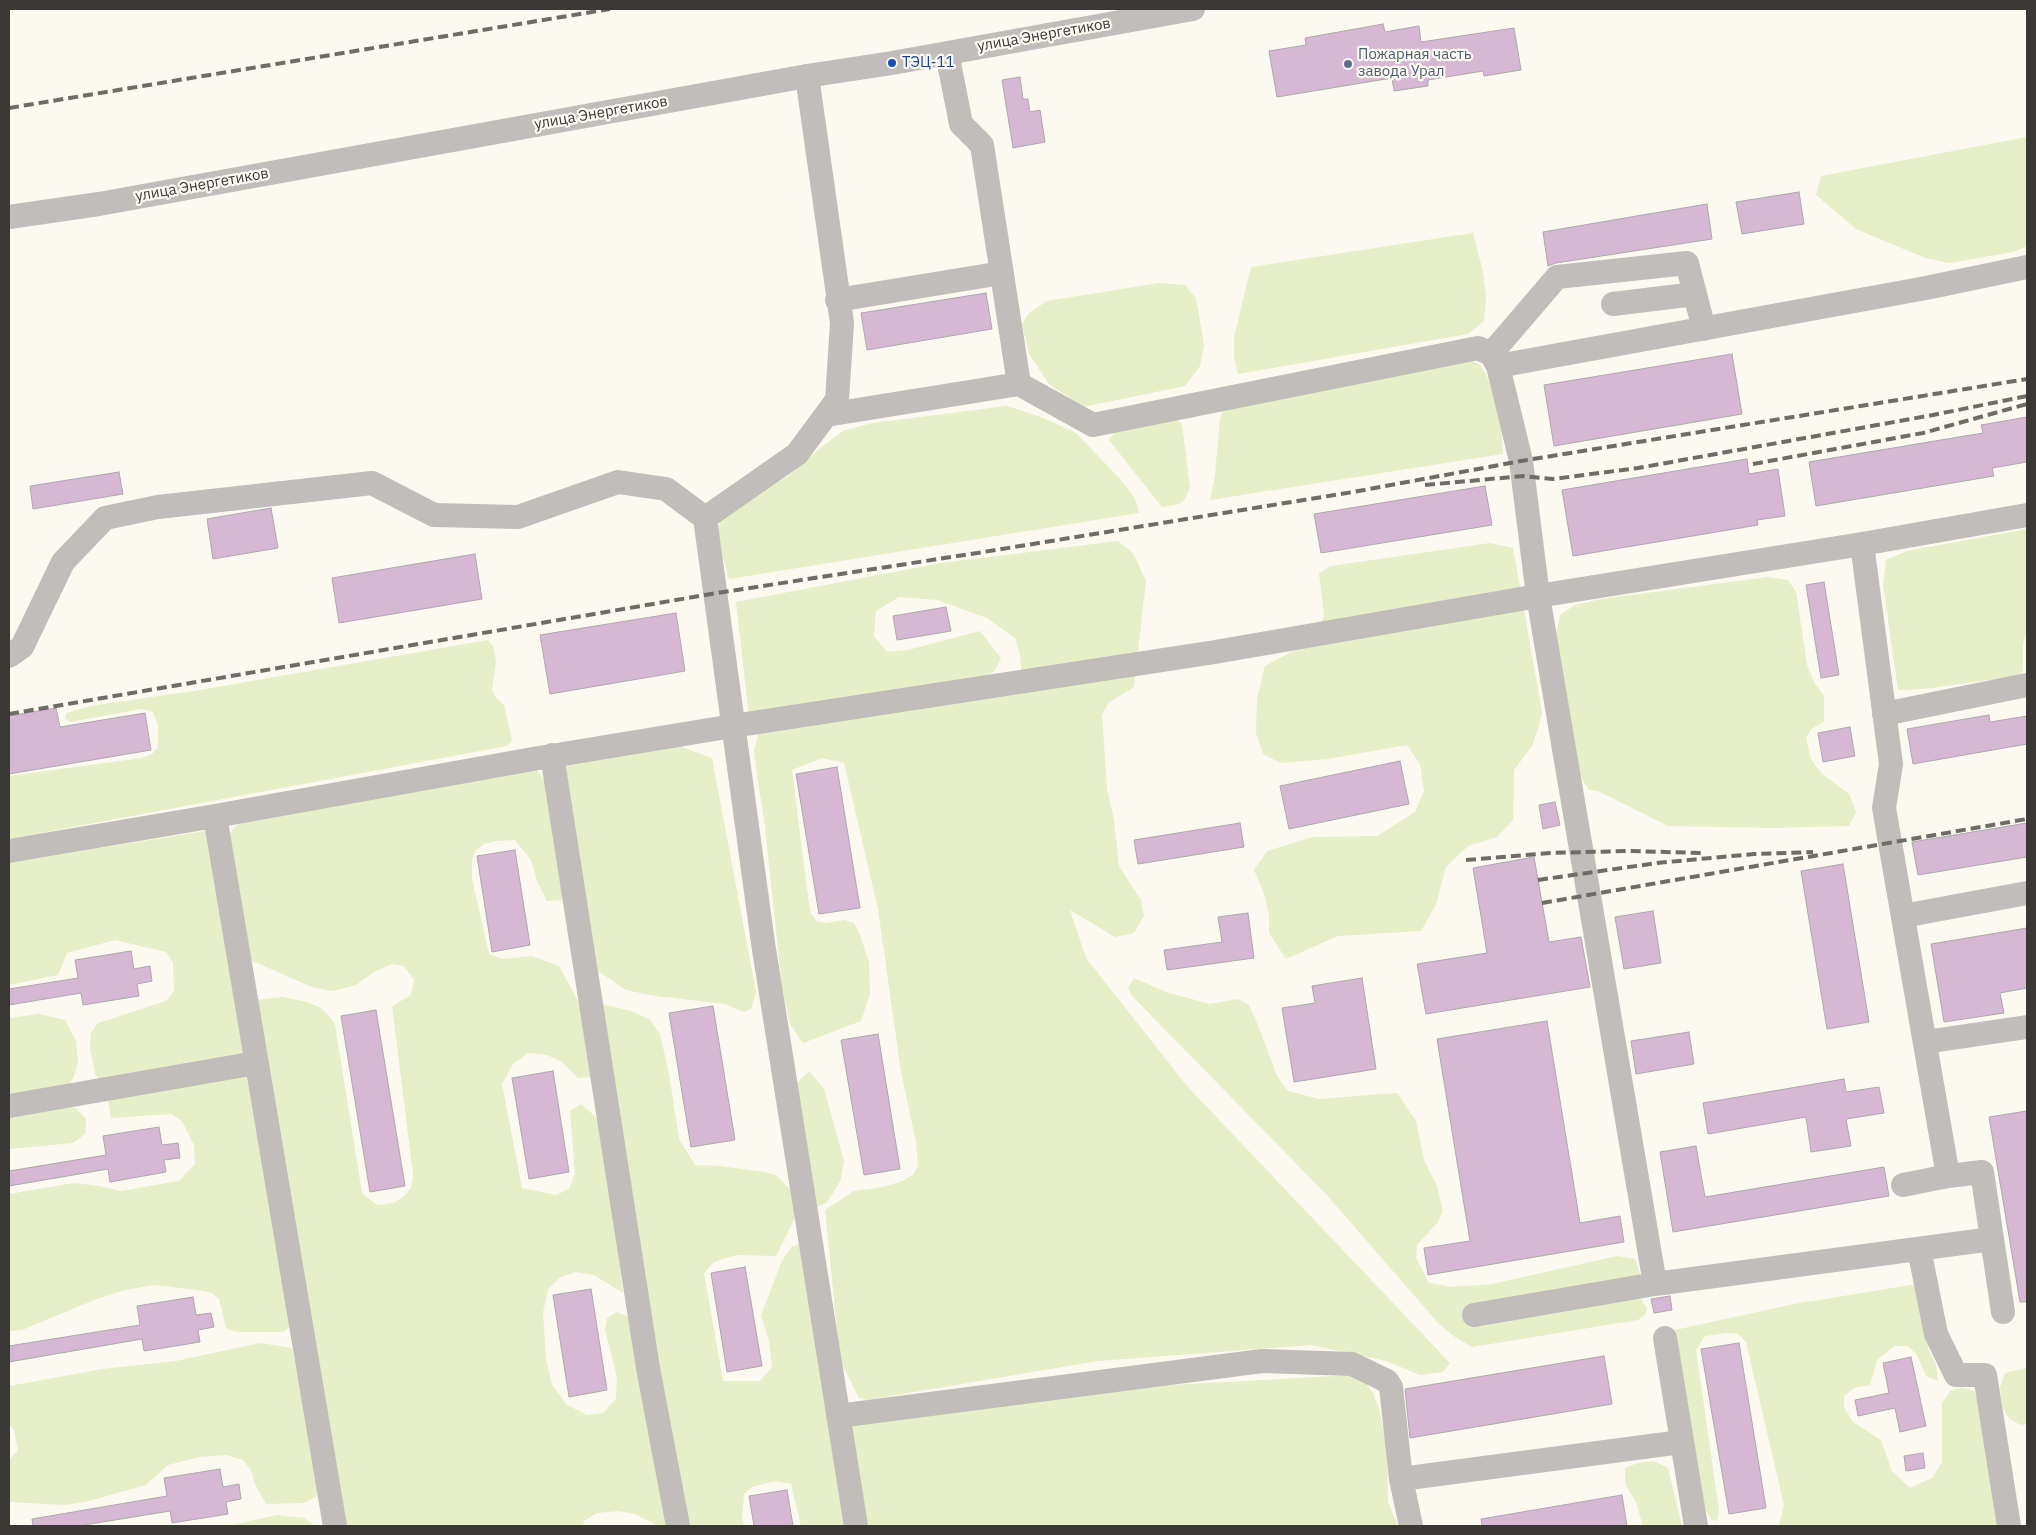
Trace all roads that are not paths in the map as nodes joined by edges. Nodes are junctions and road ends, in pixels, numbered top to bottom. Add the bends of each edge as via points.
1 (1193, 9) edge
2 (947, 53) junction
3 (806, 76) junction
4 (9, 217) edge
5 (2027, 267) edge
6 (1002, 273) junction
7 (1695, 294) junction
8 (837, 300) junction
9 (1613, 304) dead end
10 (1704, 328) junction
11 (1495, 360) junction
12 (1020, 384) junction
13 (826, 415) junction
14 (2027, 514) edge
15 (706, 518) junction
16 (1862, 544) junction
17 (1538, 596) junction
18 (9, 656) edge
19 (2027, 685) edge
20 (1884, 714) junction
21 (734, 726) junction
22 (552, 755) junction
23 (215, 816) junction
24 (9, 851) edge
25 (2027, 892) edge
26 (1903, 916) junction
27 (2027, 1027) edge
28 (1925, 1042) junction
29 (256, 1063) junction
30 (9, 1106) edge
31 (1948, 1176) junction
32 (1903, 1185) dead end
33 (1992, 1239) junction
34 (1919, 1249) junction
35 (1654, 1284) junction
36 (2003, 1312) dead end
37 (1474, 1315) dead end
38 (1664, 1338) dead end
39 (838, 1416) junction
40 (1681, 1442) junction
41 (1401, 1479) junction
42 (334, 1526) edge
43 (678, 1526) edge
44 (856, 1526) edge
45 (1411, 1526) edge
46 (1696, 1526) edge
47 (2010, 1526) edge

1 - 2 street, улица Энергетиков
2 - 3 street, улица Энергетиков
2 - 6 street via 961,124 982,145
3 - 4 street, улица Энергетиков via 118,201
3 - 8 street
5 - 10 street
6 - 8 street
6 - 12 street
7 - 9 street
7 - 10 street
7 - 11 street via 1687,263 1558,277
8 - 13 street via 842,323 837,400
10 - 11 street
11 - 12 street via 1478,348 1093,425
11 - 17 street via 1521,461
12 - 13 street
13 - 15 street via 797,454
14 - 16 street
15 - 18 street via 666,489 618,482 518,518 434,515 372,483 158,507 105,518 63,562 22,647
15 - 21 street
16 - 17 street
16 - 20 street
17 - 21 street via 1215,652
17 - 35 street
19 - 20 street
20 - 26 street via 1891,764 1884,808
21 - 22 street
21 - 39 street via 763,943
22 - 23 street
22 - 43 street via 648,1368
23 - 24 street
23 - 29 street
25 - 26 street
26 - 28 street
27 - 28 street
28 - 31 street
29 - 30 street
29 - 42 street
31 - 32 street
31 - 33 street via 1982,1172
33 - 34 street
33 - 36 street
34 - 35 street
34 - 47 street via 1936,1334 1956,1376 1985,1375
35 - 37 street
38 - 40 street
39 - 41 street via 1262,1361 1352,1364 1392,1387
39 - 44 street
40 - 41 street
40 - 46 street
41 - 45 street

